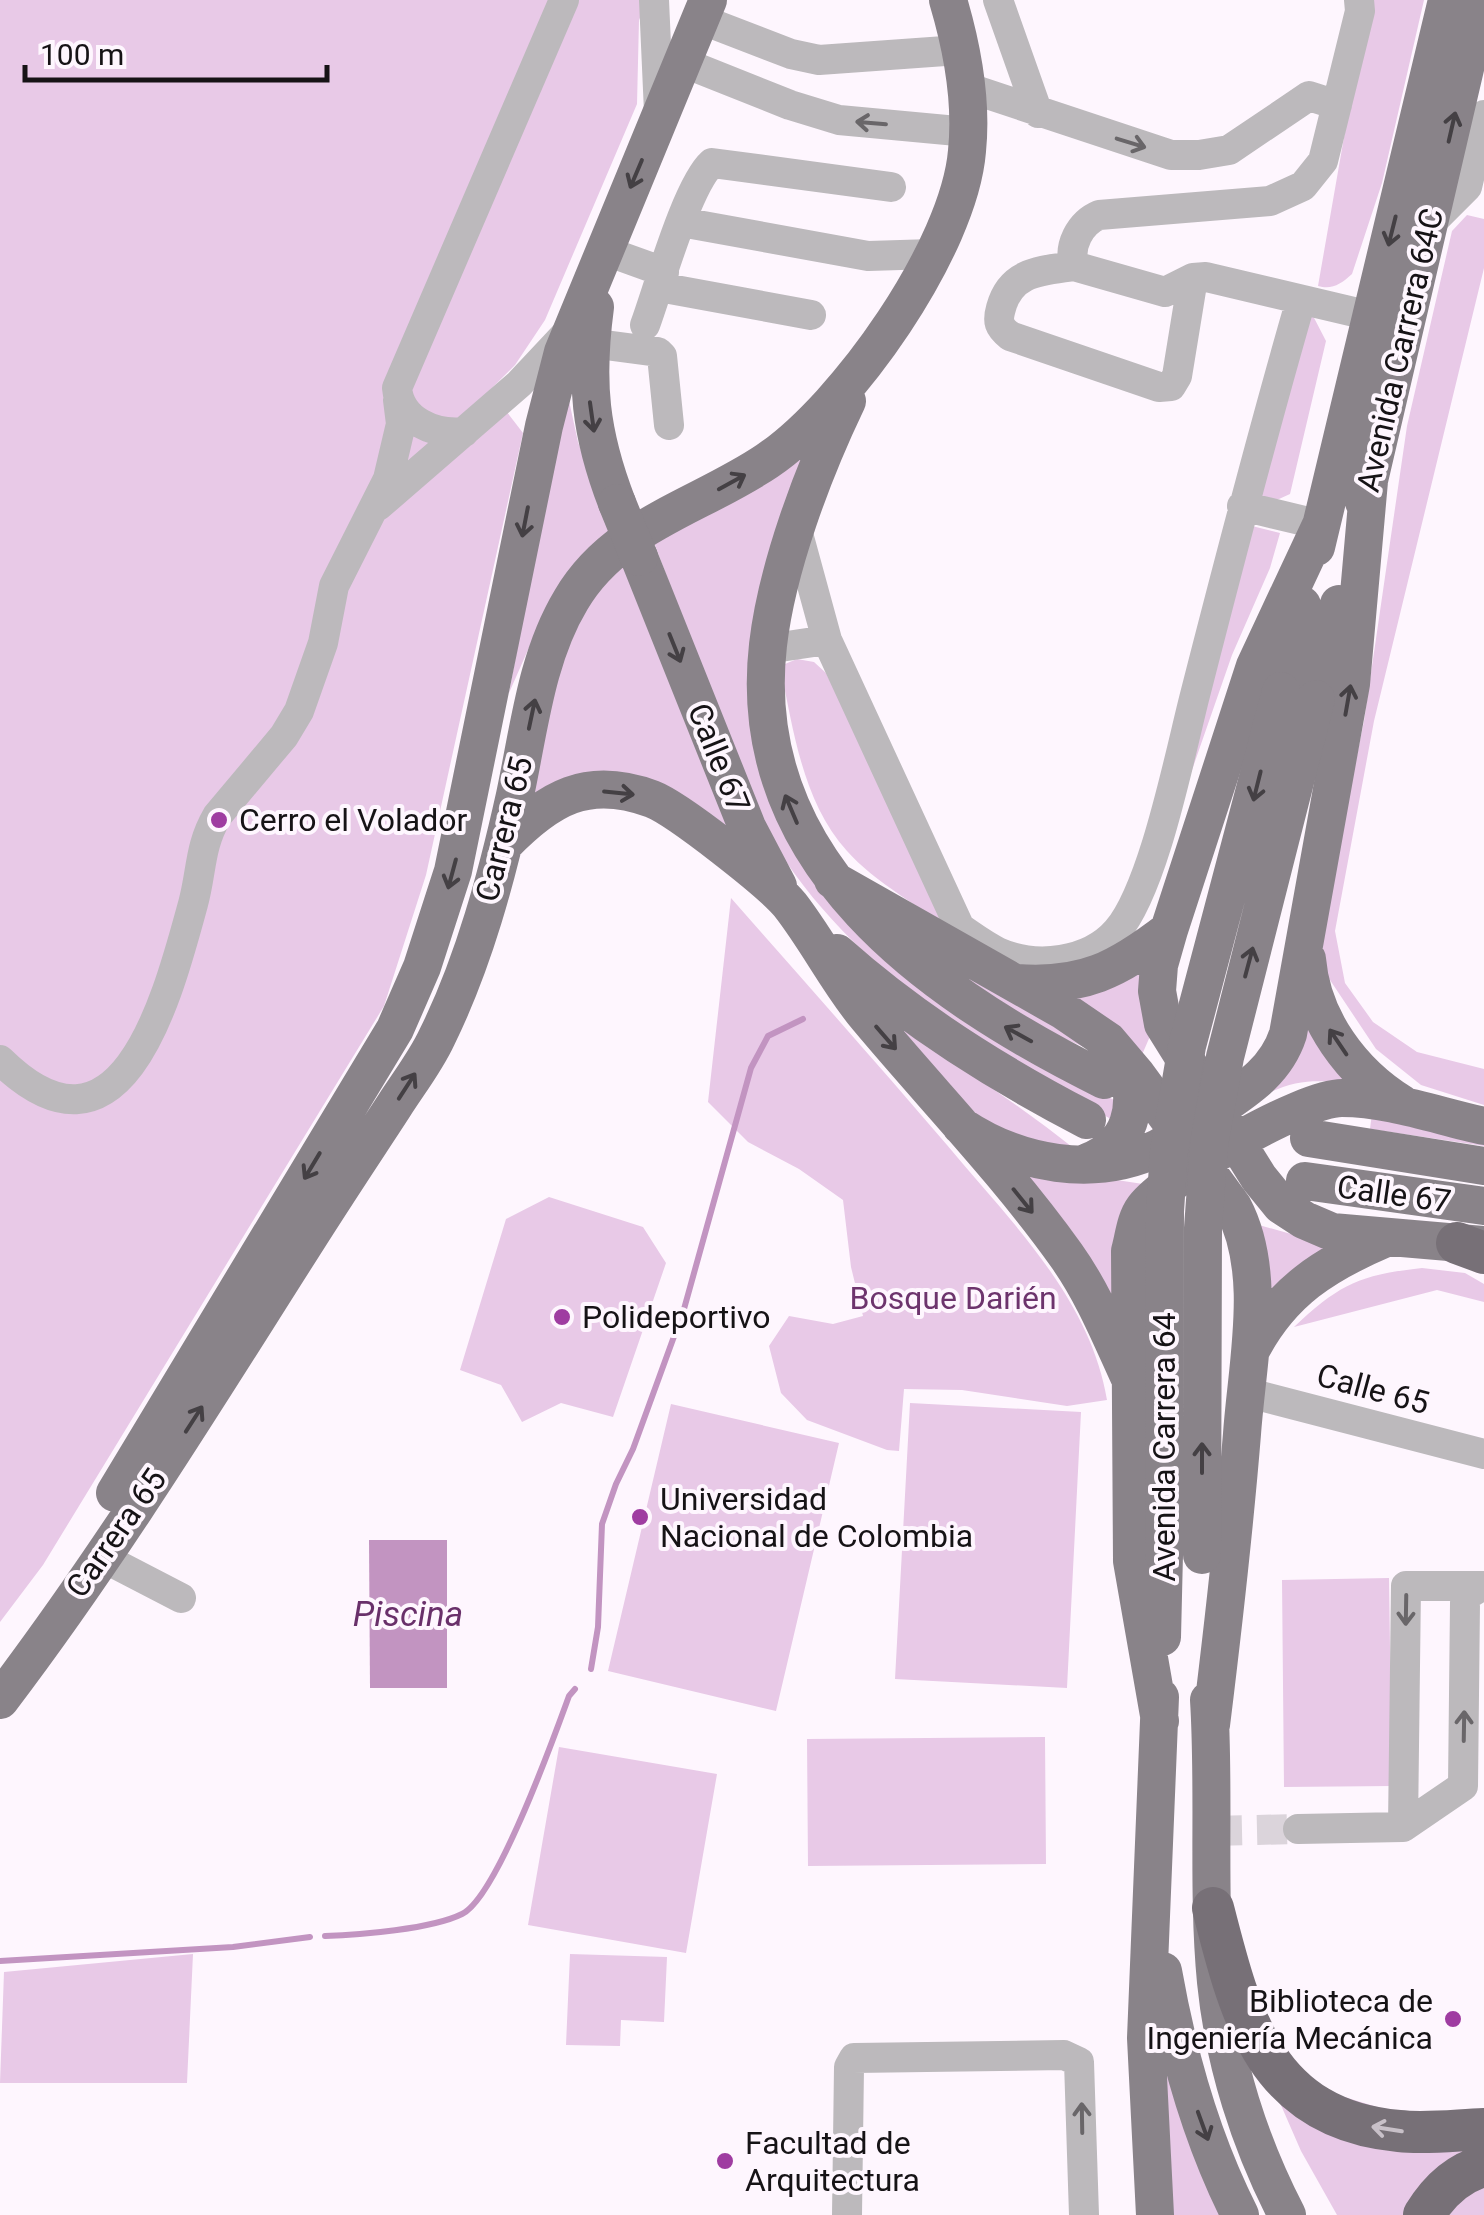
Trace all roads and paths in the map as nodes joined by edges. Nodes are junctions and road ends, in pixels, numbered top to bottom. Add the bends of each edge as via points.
1 (654, 0) edge
2 (948, 0) edge
3 (998, 0) edge
4 (1359, 0) edge
5 (1447, 0) edge
6 (1481, 0) edge
7 (704, 6) edge
8 (561, 8) edge
9 (1470, 49) junction
10 (959, 50) junction
11 (682, 62) junction
12 (966, 87) junction
13 (1484, 90) edge
14 (1337, 105) junction
15 (1038, 114) junction
16 (1484, 115) edge
17 (660, 116) junction
18 (968, 132) junction
19 (891, 187) dead end
20 (681, 222) junction
21 (1430, 224) junction
22 (604, 250) junction
23 (933, 254) junction
24 (868, 256) junction
25 (1074, 266) junction
26 (1193, 278) junction
27 (661, 280) junction
28 (1302, 300) junction
29 (903, 303) junction
30 (811, 315) dead end
31 (1371, 316) junction
32 (645, 326) dead end
33 (580, 336) junction
34 (873, 351) junction
35 (398, 400) junction
36 (492, 409) junction
37 (669, 425) dead end
38 (544, 426) junction
39 (464, 432) junction
40 (1368, 481) junction
41 (1242, 506) junction
42 (372, 511) junction
43 (1321, 525) junction
44 (797, 530) junction
45 (826, 640) junction
46 (768, 649) junction
47 (1299, 695) junction
48 (504, 844) junction
49 (833, 880) junction
50 (788, 902) junction
51 (1306, 931) junction
52 (1164, 948) junction
53 (1014, 983) junction
54 (1295, 992) junction
55 (0, 1060) edge
56 (1114, 1068) junction
57 (1322, 1099) junction
58 (1408, 1108) junction
59 (1216, 1110) junction
60 (1087, 1120) dead end
61 (961, 1126) junction
62 (1484, 1126) edge
63 (1180, 1134) junction
64 (1309, 1138) dead end
65 (1236, 1142) junction
66 (1086, 1163) junction
67 (1202, 1164) junction
68 (1484, 1166) edge
69 (1299, 1198) junction
70 (1484, 1206) edge
71 (1388, 1238) junction
72 (1475, 1247) edge
73 (1130, 1302) junction
74 (1252, 1311) junction
75 (1246, 1374) junction
76 (1132, 1383) junction
77 (1484, 1454) edge
78 (100, 1556) junction
79 (1482, 1587) edge
80 (181, 1598) dead end
81 (0, 1660) edge
82 (0, 1700) edge
83 (1160, 1721) junction
84 (1211, 1725) junction
85 (1473, 1786) edge
86 (1403, 1827) junction
87 (1298, 1829) tunnel mouth
88 (1156, 1859) junction
89 (1213, 1908) junction
90 (1484, 2129) edge
91 (1484, 2166) edge
92 (847, 2215) edge
93 (1084, 2215) edge
94 (1156, 2215) edge
95 (1240, 2215) edge
96 (1287, 2215) edge
97 (1424, 2215) edge

1 - 17 lane
2 - 10 main road, Carrera 65
3 - 15 lane
4 - 14 lane
5 -> 31 main road, Avenida Carrera 64C
6 - 9 main road, Avenida Carrera 64C
7 - 10 lane via 791,54 819,60
7 - 11 main road
8 - 35 lane via 400,374
9 - 13 lane
21 -> 9 main road, Avenida Carrera 64C
10 - 12 main road, Carrera 65
11 - 17 main road
18 -> 11 lane via 839,120
12 - 15 lane
12 - 18 main road, Carrera 65
15 -> 14 lane via 1171,155 1199,156 1230,150 1309,96
14 - 25 lane via 1322,161 1303,186 1270,202 1099,215 1078,233
16 - 21 lane via 1468,187
17 -> 22 main road
18 - 23 main road, Carrera 65 via 957,198
19 - 20 lane via 712,163
20 - 24 lane
20 - 27 lane
21 - 40 main road, Avenida Carrera 64C
22 - 27 lane
22 - 33 main road, Calle 67
23 - 24 lane
23 - 29 main road, Carrera 65
24 - 29 lane
25 - 26 lane via 1165,292
25 - 26 lane via 1012,282 1000,328 1158,387 1171,386 1177,376
26 - 28 lane
27 - 30 lane
27 - 32 lane
28 - 31 lane
28 - 41 lane
29 - 34 main road, Carrera 65
31 - 43 main road, Avenida Carrera 64C
33 - 36 lane
33 - 37 lane via 658,352
33 - 38 main road, Carrera 65
33 -> 50 main road, Calle 67, bridge via 590,415 616,503 747,827
34 - 44 main road, Calle 67
48 -> 34 main road, Carrera 65 via 542,669 587,576 639,530 739,479 791,443
35 - 39 lane via 412,418 435,430
35 - 42 lane via 401,424 388,479
36 - 38 lane via 520,406
36 - 39 lane
38 -> 81 main road, Carrera 65 via 453,871 396,1028 124,1480
39 - 42 lane
40 - 47 main road, Avenida Carrera 64C
51 -> 40 main road via 1351,684
41 - 43 lane
41 - 45 lane via 1144,880 1115,933 1078,958 1030,961 1000,953 960,928
42 - 55 lane via 334,586 299,711 208,830 157,1018 130,1068 93,1097 73,1100 36,1090
43 - 47 main road, Avenida Carrera 64C
43 - 52 main road via 1255,666
44 - 45 lane
44 - 46 main road, Calle 67 via 778,585
45 - 46 lane
49 -> 46 main road, Calle 67 via 780,782 768,722
47 -> 83 main road, Avenida Carrera 64, bridge via 1188,1046 1169,1151
84 -> 47 main road, Avenida Carrera 64, bridge via 1202,1555 1202,1228 1209,1146
48 -> 50 main road via 551,802 572,794 633,794 678,814
78 -> 48 main road, Carrera 65 via 436,1040
49 - 53 main road
56 -> 49 main road, Calle 67 via 994,1020 951,992 912,962
50 - 60 main road, Calle 67 via 850,965 940,1034
50 -> 61 main road via 853,999
51 - 54 main road
58 -> 51 main road via 1366,1078 1330,1030 1310,982
52 - 53 main road via 1096,977
52 - 54 main road via 1164,985 1186,1016 1221,1030 1262,1028
52 - 59 main road via 1162,1024
53 - 56 main road via 1087,1025
54 - 59 main road via 1288,1034 1274,1063
56 - 63 main road
56 - 66 main road via 1133,1100 1130,1123 1114,1148
57 - 58 main road
57 - 65 main road
57 - 69 main road via 1296,1118 1278,1146 1275,1180
58 - 62 main road
59 - 63 main road
59 - 65 main road
61 - 66 main road via 1024,1158
61 -> 76 main road via 1066,1256
63 - 66 main road via 1143,1154
63 - 67 main road
64 - 68 main road, Calle 67
65 - 67 main road
65 - 69 main road via 1269,1191
67 - 73 main road via 1159,1192 1139,1216 1130,1251
67 - 74 main road via 1243,1227
69 - 70 main road, Calle 67
69 - 71 main road via 1332,1232
71 - 72 main road
71 - 75 main road via 1335,1262 1293,1293 1274,1312
73 - 74 main road via 1154,1251 1196,1239 1232,1259
73 - 76 main road
74 - 75 main road
75 - 77 lane, Calle 65
75 - 84 main road
76 - 83 main road via 1132,1560
78 - 80 lane
78 - 82 main road, Carrera 65
85 -> 79 lane via 1466,1603
79 -> 86 lane via 1406,1586
83 - 88 main road, Avenida Carrera 64
84 - 89 main road, Avenida Carrera 64
85 - 86 lane
86 - 87 lane
88 - 94 main road, Avenida Carrera 64 via 1146,2038
88 -> 95 main road via 1162,1964 1180,2058
90 -> 89 highway via 1380,2129 1306,2098 1253,2037
89 - 96 main road, Avenida Carrera 64 via 1216,1987 1232,2074
91 - 97 highway via 1454,2180
93 -> 92 lane via 1081,2069 1064,2055 854,2058

